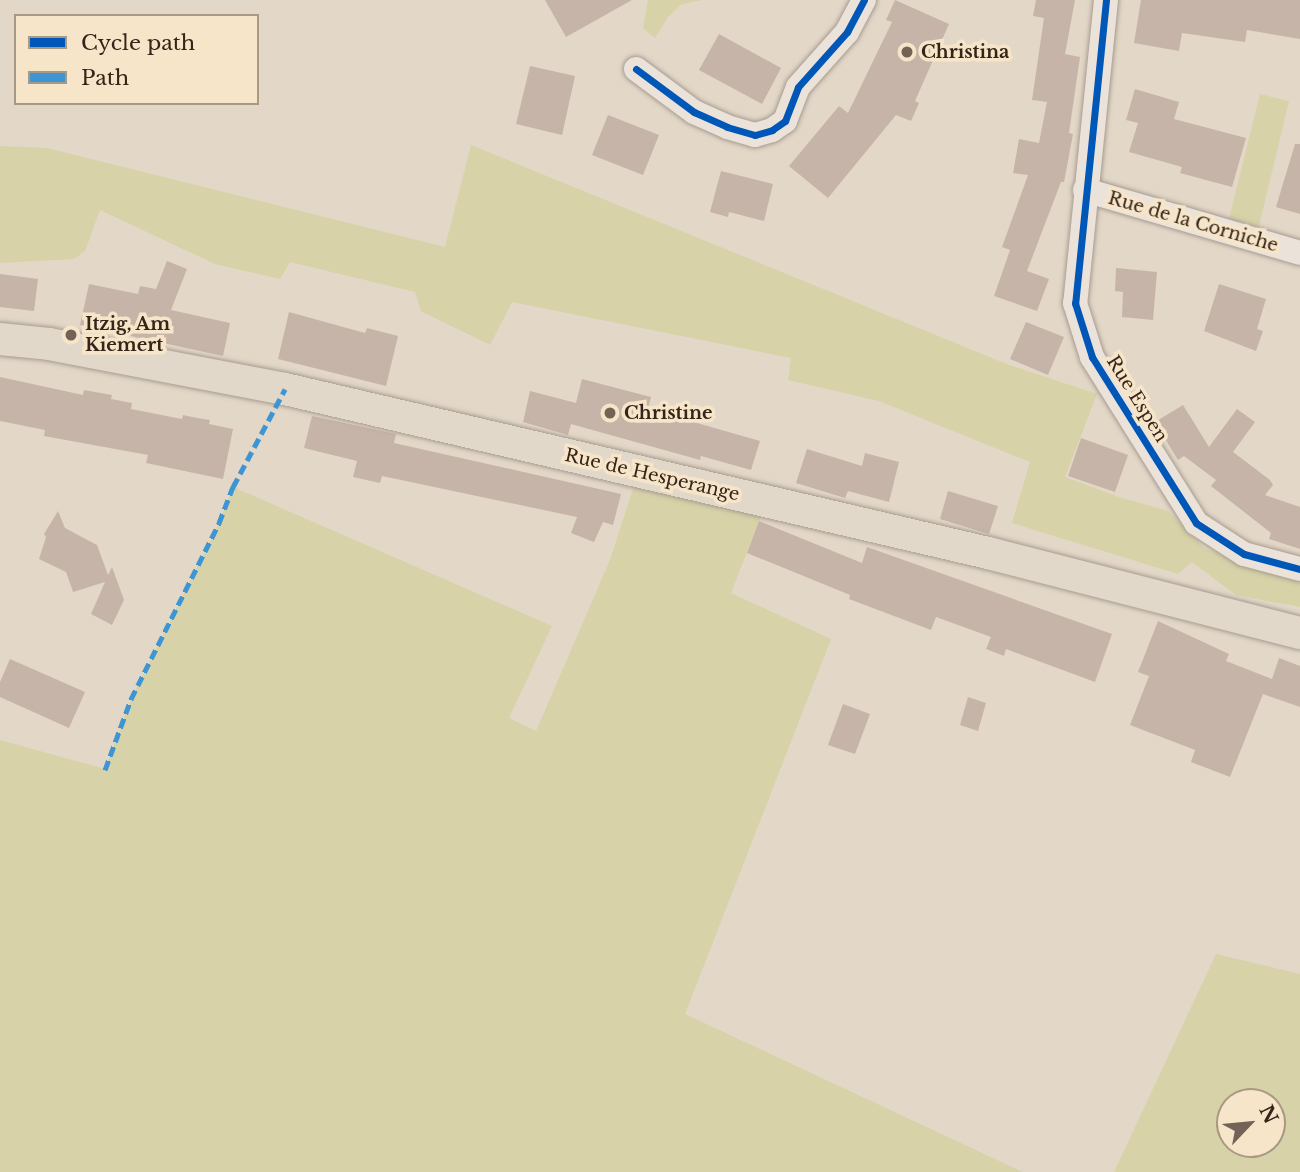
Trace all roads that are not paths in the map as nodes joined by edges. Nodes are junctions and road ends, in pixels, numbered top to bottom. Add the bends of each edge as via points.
1 (864, 0) edge
2 (1106, 0) edge
3 (636, 69) dead end
4 (1085, 190) junction
5 (1300, 253) edge
6 (0, 339) edge
7 (1300, 569) edge
8 (1300, 633) edge

1 - 3 street via 847,33 798,87 785,121 772,130 755,135 727,127 694,112
2 - 4 street, Rue Espen
4 - 5 street, Rue de la Corniche
4 - 7 street, Rue Espen via 1075,303 1092,357 1196,523 1244,554
6 - 8 main road, Rue de Hesperange via 49,344 285,389 988,553

